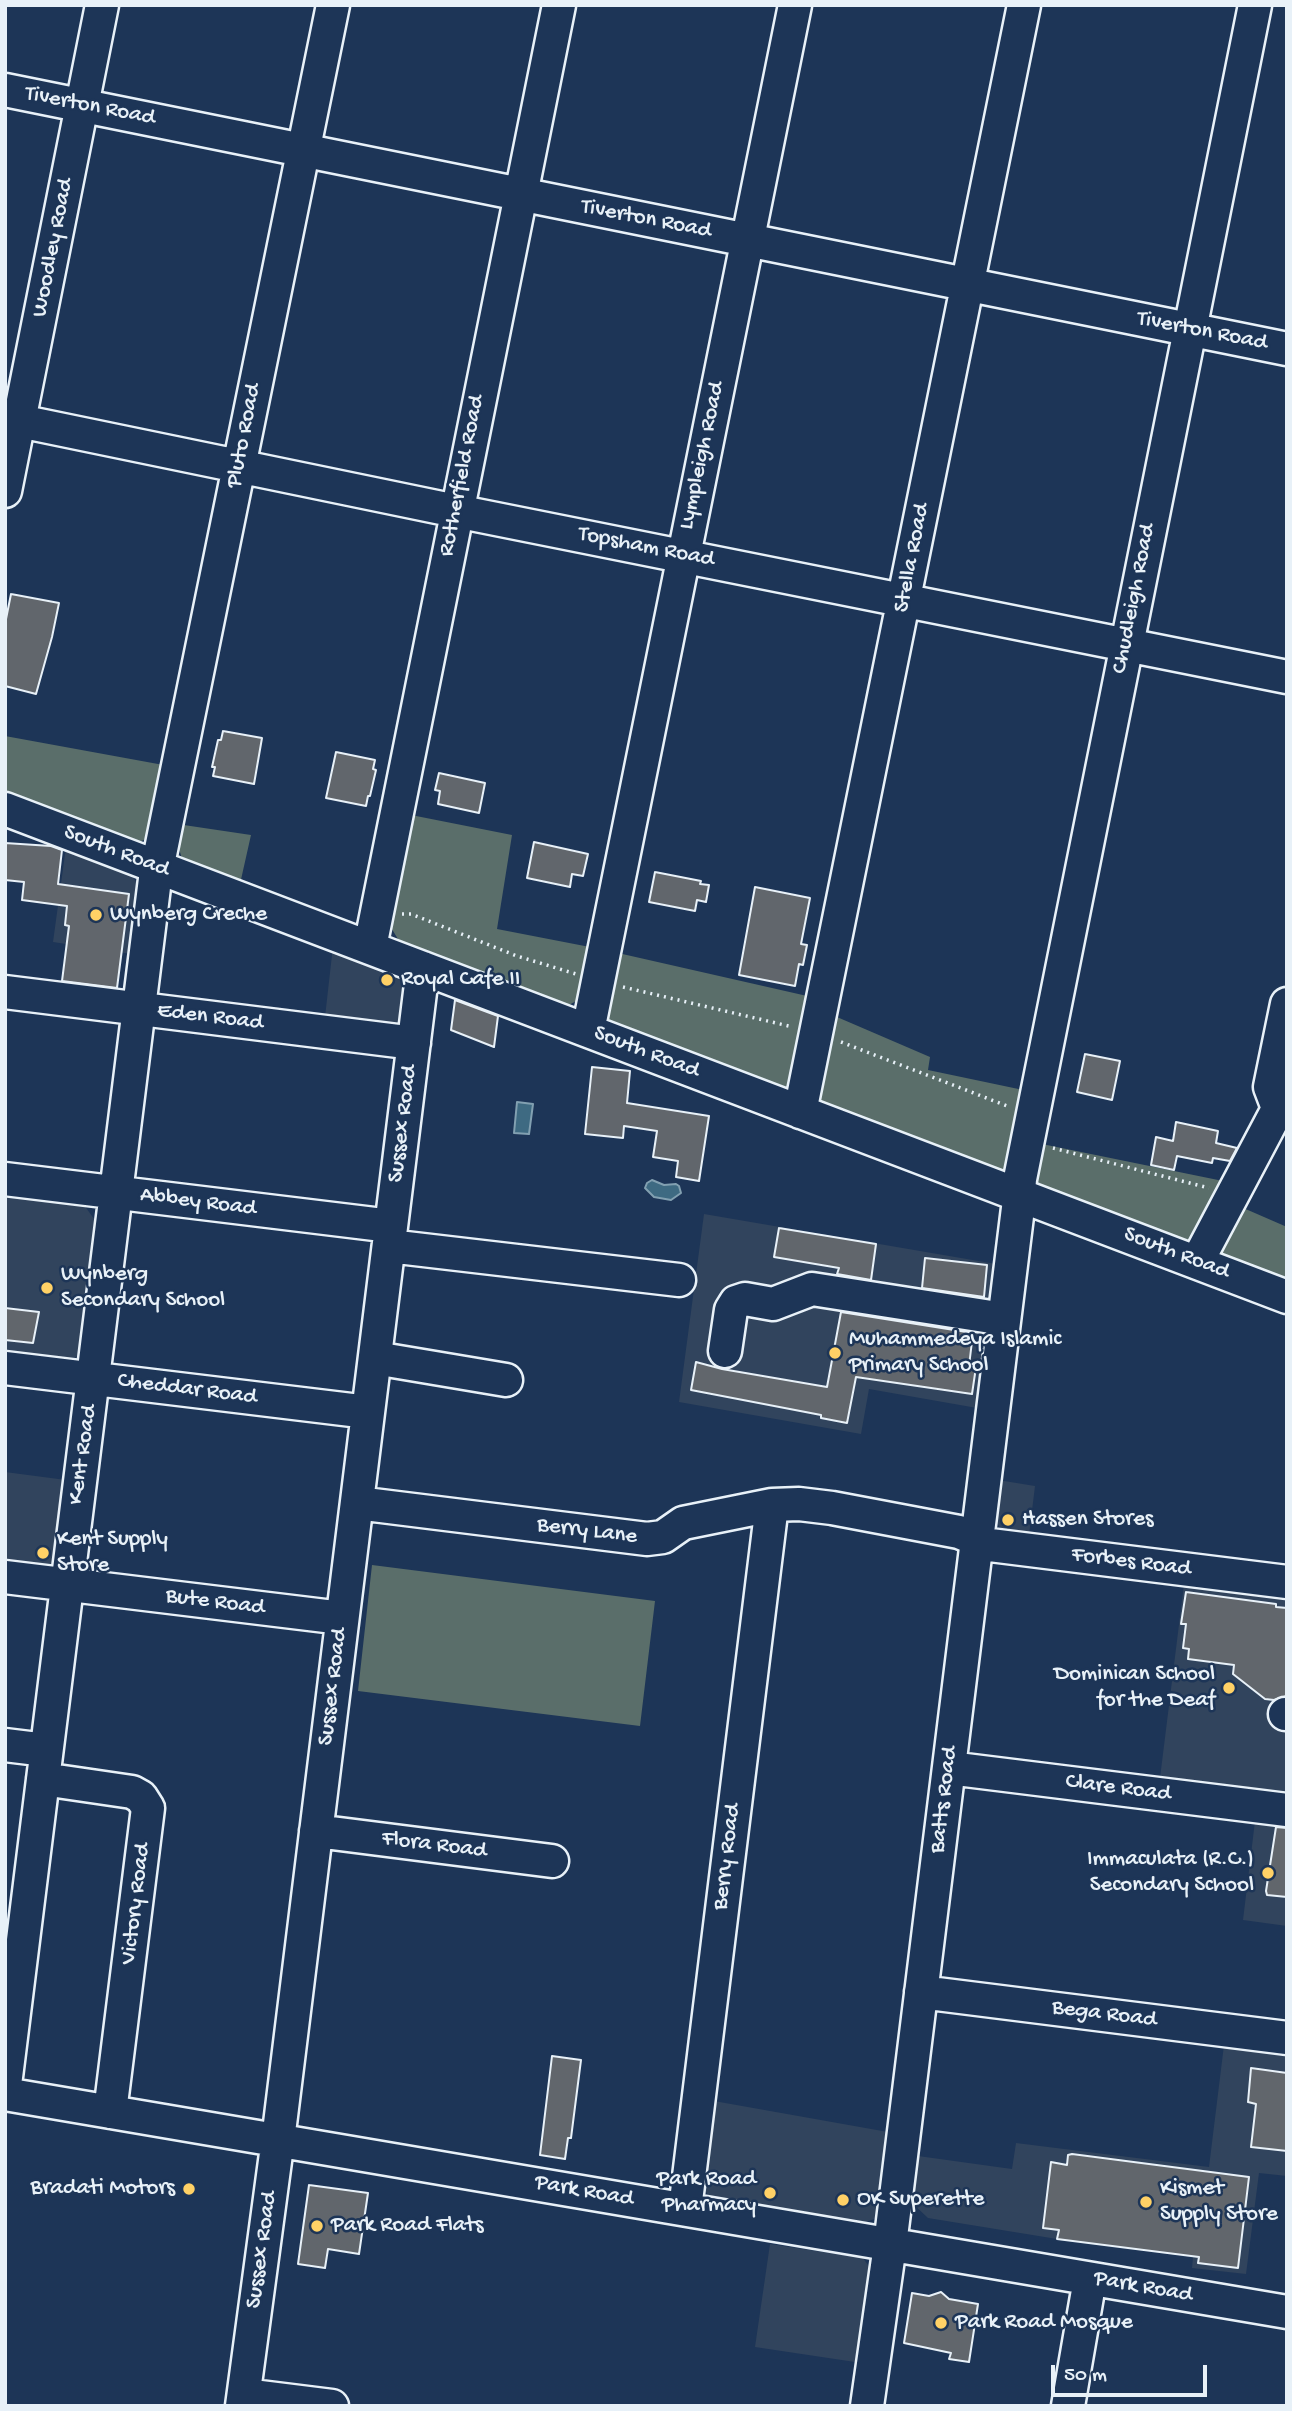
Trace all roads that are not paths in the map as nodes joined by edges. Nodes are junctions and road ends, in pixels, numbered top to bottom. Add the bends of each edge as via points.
1 (102, 5) edge
2 (332, 5) edge
3 (559, 5) edge
4 (795, 5) edge
5 (1024, 5) edge
6 (1255, 5) edge
7 (5, 90) edge
8 (82, 106) junction
9 (303, 150) junction
10 (521, 194) junction
11 (747, 240) junction
12 (968, 285) junction
13 (1189, 329) junction
14 (1287, 349) edge
15 (12, 419) edge
16 (239, 465) junction
17 (5, 491) edge
18 (456, 511) junction
19 (683, 555) junction
20 (904, 601) junction
21 (1126, 645) junction
22 (1287, 677) edge
23 (5, 809) edge
24 (158, 868) junction
25 (370, 947) junction
26 (424, 968) junction
27 (5, 992) edge
28 (1287, 1004) edge
29 (139, 1009) junction
30 (588, 1031) junction
31 (414, 1043) junction
32 (1283, 1100) edge
33 (800, 1112) junction
34 (5, 1179) edge
35 (117, 1193) junction
36 (1018, 1194) junction
37 (390, 1236) junction
38 (1197, 1262) junction
39 (679, 1280) dead end
40 (1287, 1297) edge
41 (1004, 1319) junction
42 (725, 1351) dead end
43 (375, 1358) junction
44 (5, 1368) edge
45 (94, 1379) junction
46 (506, 1380) dead end
47 (368, 1412) junction
48 (357, 1503) junction
49 (772, 1504) junction
50 (977, 1538) junction
51 (5, 1577) edge
52 (1287, 1582) edge
53 (67, 1584) junction
54 (342, 1618) junction
55 (5, 1745) edge
56 (45, 1765) junction
57 (949, 1768) junction
58 (1287, 1810) edge
59 (316, 1831) junction
60 (552, 1861) dead end
61 (15, 1924) edge
62 (921, 1992) junction
63 (1287, 2038) edge
64 (5, 2085) edge
65 (5, 2094) edge
66 (110, 2112) junction
67 (278, 2141) junction
68 (685, 2209) junction
69 (890, 2245) junction
70 (1090, 2279) junction
71 (1287, 2312) edge
72 (243, 2400) edge
73 (332, 2406) edge
74 (867, 2406) edge
75 (1068, 2406) edge

1 - 8 street, Woodley Road
2 - 9 street, Pluto Road
3 - 10 street, Rotherfield Road
4 - 11 street, Lympleigh Road
5 - 12 street, Stella Road
6 - 13 street, Chudleigh Road
7 - 8 street, Tiverton Road
8 - 9 street, Tiverton Road
8 - 15 street, Woodley Road
9 - 10 street, Tiverton Road
9 - 16 street, Pluto Road
10 - 11 street, Tiverton Road
10 - 18 street, Rotherfield Road
11 - 12 street, Tiverton Road
11 - 19 street, Lympleigh Road
12 - 13 street, Tiverton Road
12 - 20 street, Stella Road
13 - 14 street, Tiverton Road
13 - 21 street, Chudleigh Road
15 - 16 street, Topsham Road
15 - 17 street, Woodley Road
16 - 18 street, Topsham Road
16 - 24 street, Pluto Road
18 - 19 street, Topsham Road
18 - 25 street, Rotherfield Road
19 - 20 street, Topsham Road
19 - 30 street, Lympleigh Road
20 - 21 street, Topsham Road
20 - 33 street, Stella Road
21 - 22 street, Topsham Road
21 - 36 street, Chudleigh Road
23 - 24 street, South Road
24 - 25 street, South Road
24 - 29 street, Kent Road
25 - 26 street, South Road
26 - 30 street, South Road
26 - 31 street, Sussex Road
27 - 29 street, Eden Road
28 - 32 street via 1270,1087
29 - 31 street, Eden Road
29 - 35 street, Kent Road
30 - 33 street, South Road
31 - 37 street, Sussex Road
32 - 38 street
33 - 36 street, South Road
34 - 35 street, Abbey Road
35 - 37 street, Abbey Road
35 - 45 street, Kent Road
36 - 38 street, South Road
36 - 41 street, Batts Road
37 - 39 street, Abbey Road
37 - 43 street, Sussex Road
38 - 40 street, South Road
41 - 42 street via 812,1289 774,1304 736,1302
41 - 50 street, Batts Road
43 - 46 street
43 - 47 street, Sussex Road
44 - 45 street, Cheddar Road
45 - 47 street, Cheddar Road
45 - 53 street, Kent Road
47 - 48 street, Sussex Road
48 - 49 street, Berry Lane via 647,1539 663,1536 683,1523
48 - 54 street, Sussex Road
49 - 50 street, Berry Lane via 832,1507
49 - 68 street, Berry Road
50 - 52 street, Forbes Road via 990,1545
50 - 57 street, Batts Road
51 - 53 street, Bute Road
53 - 54 street, Bute Road
53 - 56 street, Kent Road
54 - 59 street, Sussex Road
55 - 56 street
56 - 61 street, Kent Road
56 - 66 street, Victory Road via 132,1792 148,1808
57 - 58 street, Clare Road
57 - 62 street, Batts Road
59 - 60 street, Flora Road
59 - 67 street, Sussex Road
61 - 64 street, Kent Road
62 - 63 street, Bega Road
62 - 69 street, Batts Road
65 - 66 street, Park Road
66 - 67 street, Park Road
67 - 68 street, Park Road
67 - 72 street, Sussex Road
68 - 69 street, Park Road
69 - 70 street, Park Road
69 - 74 street, Batts Road
70 - 71 street, Park Road
70 - 75 street
72 - 73 street

